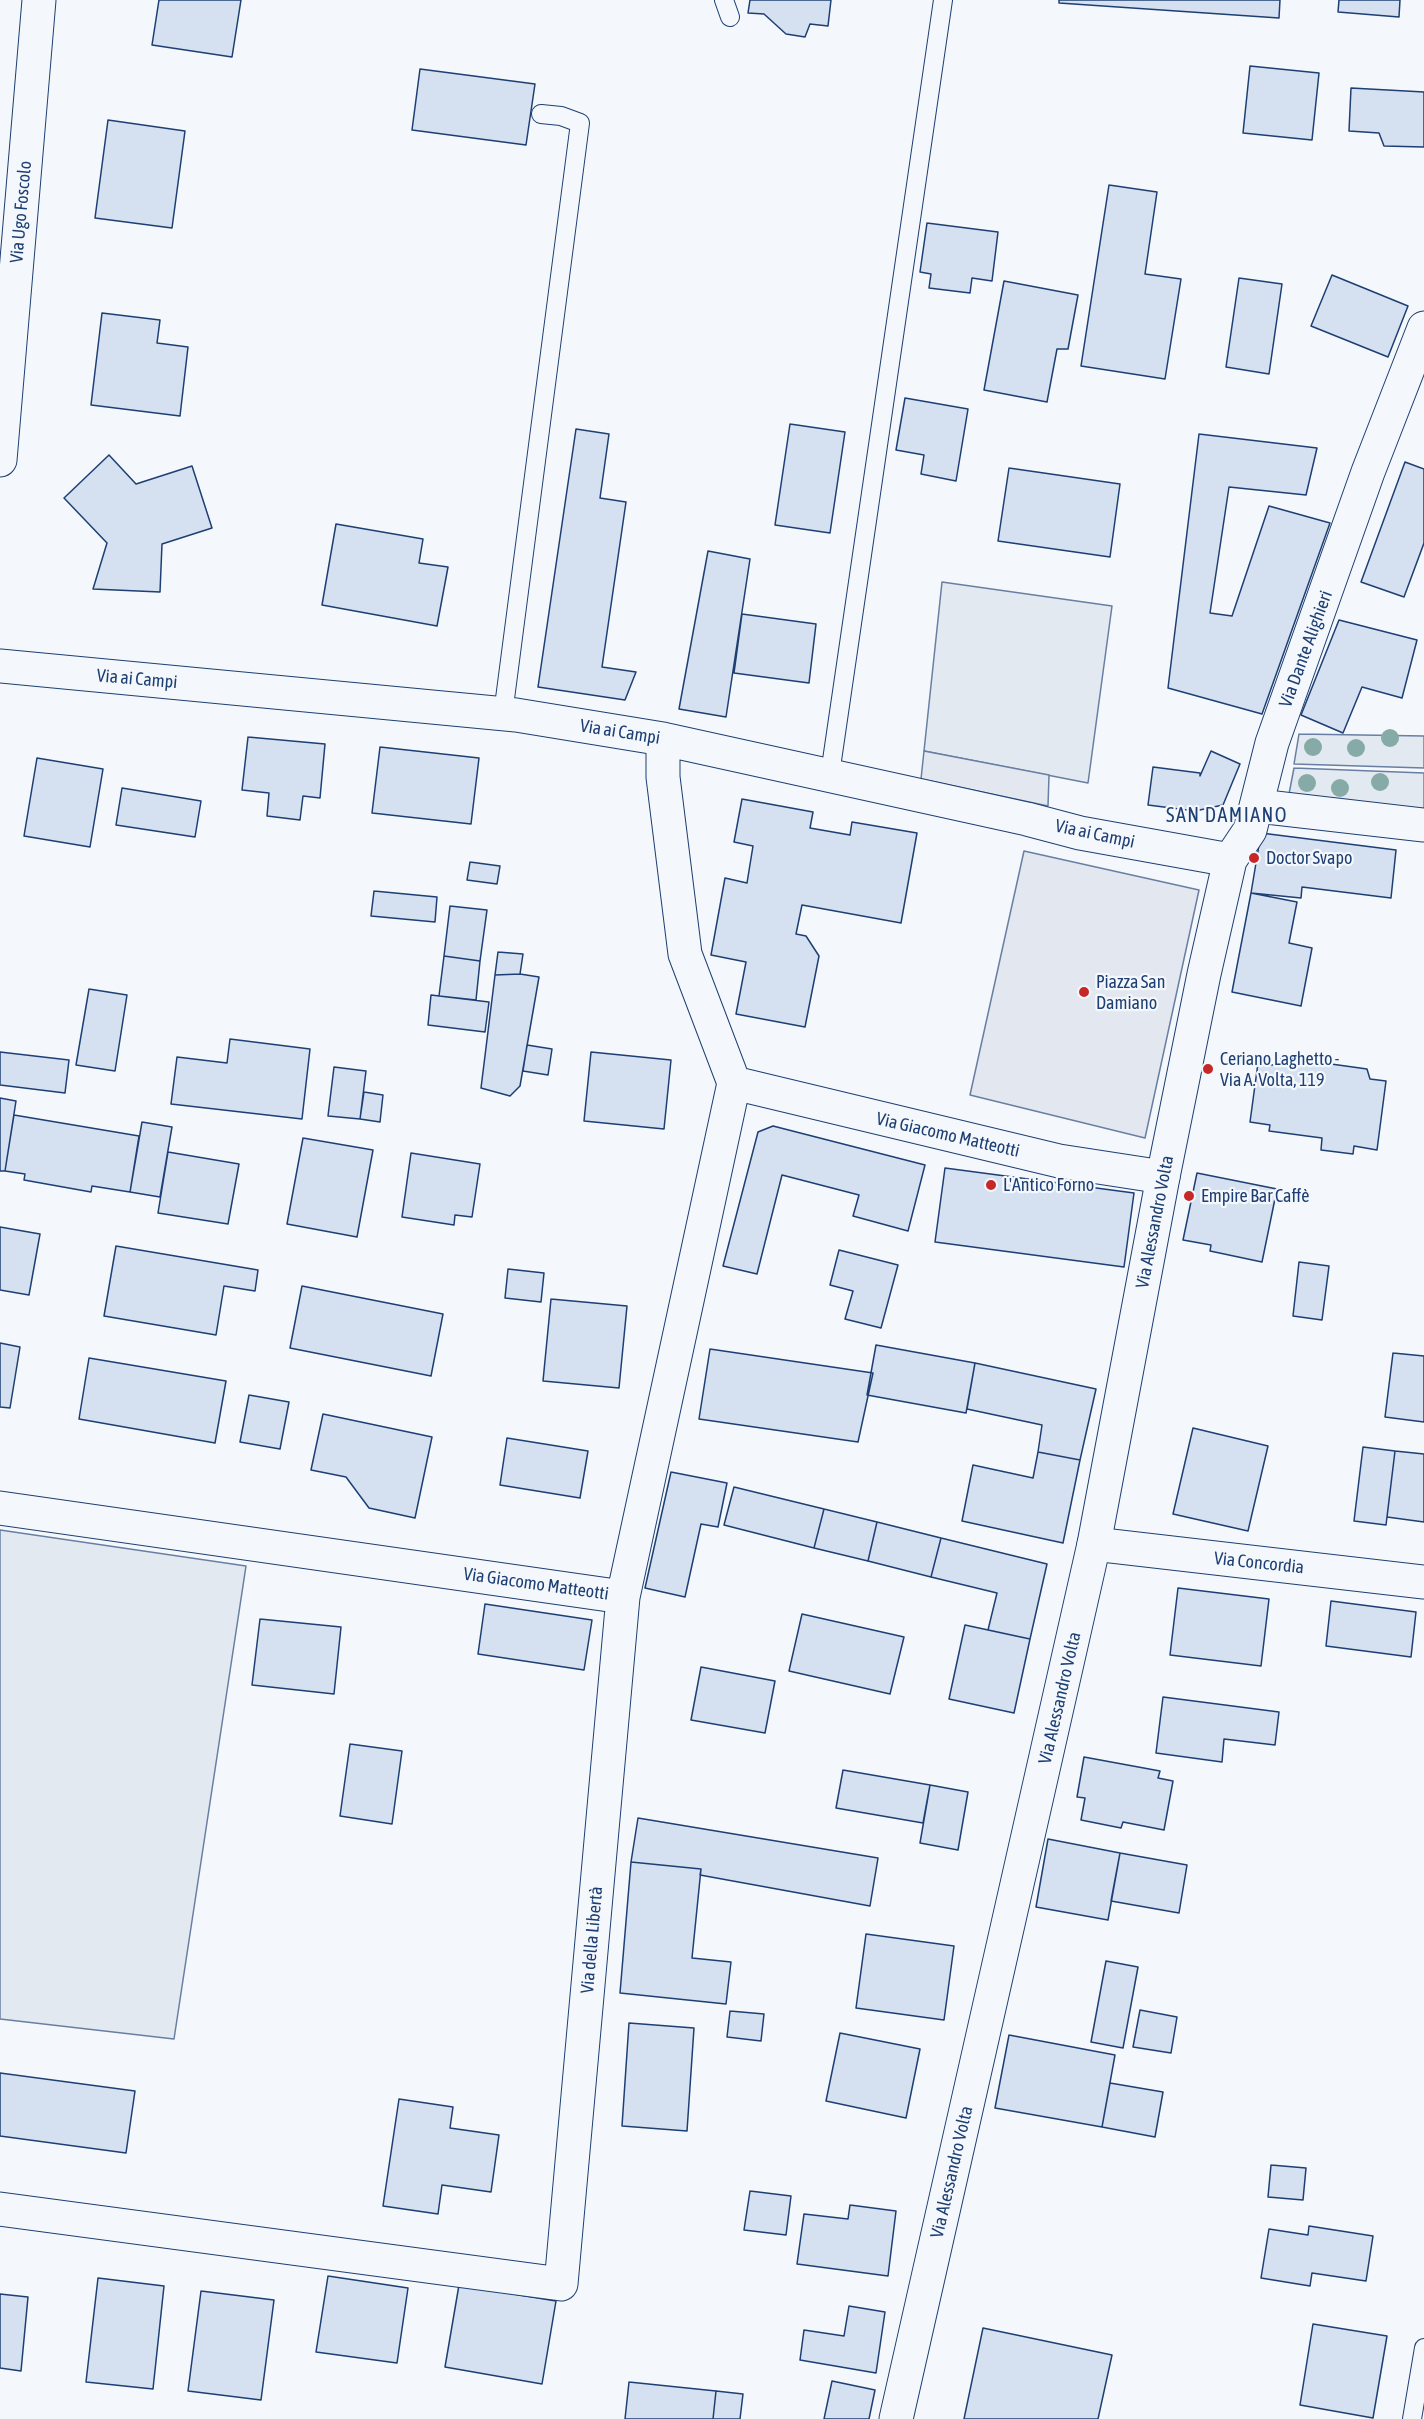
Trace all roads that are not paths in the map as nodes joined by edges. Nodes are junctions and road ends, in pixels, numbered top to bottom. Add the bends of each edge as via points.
1 (39, 0) edge
2 (943, 0) edge
3 (541, 114) dead end
4 (1424, 328) edge
5 (0, 460) edge
6 (0, 666) edge
7 (503, 714) junction
8 (663, 739) junction
9 (830, 774) junction
10 (1258, 806) junction
11 (1424, 825) edge
12 (1230, 860) junction
13 (1204, 974) joint
14 (734, 1083) junction
15 (1163, 1177) junction
16 (0, 1508) edge
17 (1095, 1544) junction
18 (1424, 1582) edge
19 (624, 1597) junction
20 (0, 2209) edge
21 (1424, 2348) edge
22 (896, 2419) edge
23 (1412, 2419) edge

1 - 5 street, Via Ugo Foscolo
2 - 9 lane
3 - 7 lane via 580,123
4 - 10 street, Via Dante Alighieri via 1368,472 1272,743
6 - 7 street, Via ai Campi
7 - 8 street, Via ai Campi
8 - 9 street, Via ai Campi
8 - 14 street via 663,777 685,954
9 - 12 street, Via ai Campi via 1080,834
10 - 11 street
10 - 12 street, Via Dante Alighieri via 1250,830
12 - 13 street, Via Dante Alighieri
13 - 15 street, Via Alessandro Volta
14 - 15 street, Via Giacomo Matteotti via 1059,1161
14 - 19 street, Via Giacomo Matteotti
15 - 17 street, Via Alessandro Volta
16 - 19 street, Via Giacomo Matteotti
17 - 18 street, Via Concordia
17 - 22 street, Via Alessandro Volta
19 - 20 street, Via della Libertà via 561,2284
21 - 23 lane

